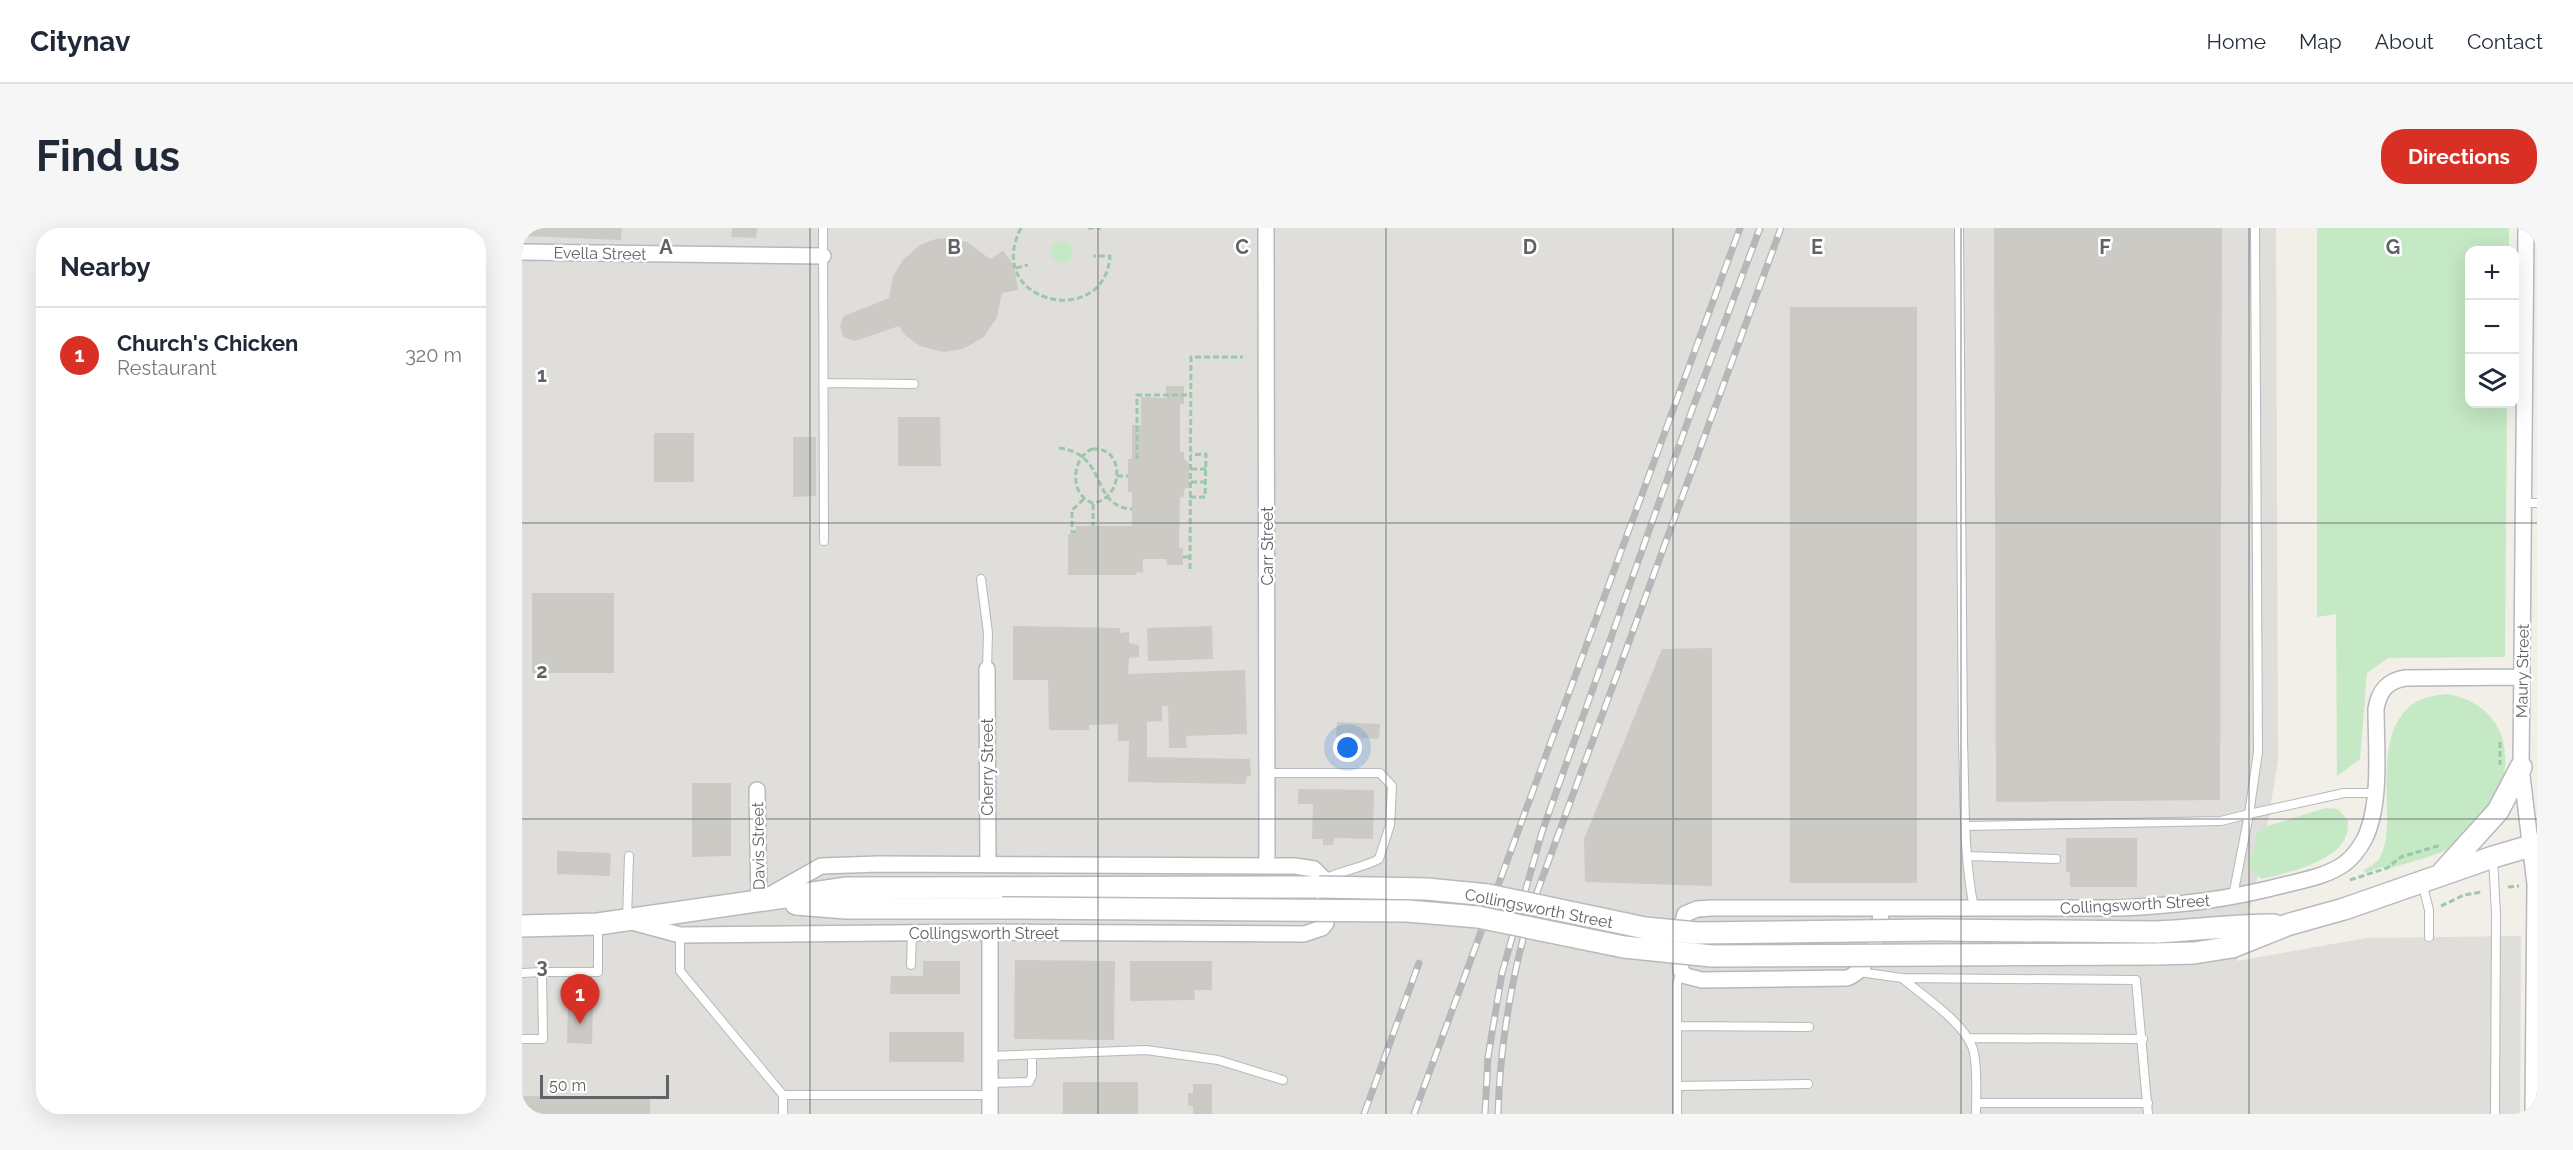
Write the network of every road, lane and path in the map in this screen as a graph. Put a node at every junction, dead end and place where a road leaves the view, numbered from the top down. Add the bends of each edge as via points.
1 (823, 228) edge
2 (1021, 228) edge
3 (1088, 228) edge
4 (1101, 228) edge
5 (1266, 228) edge
6 (1959, 228) edge
7 (2255, 228) edge
8 (2526, 228) edge
9 (522, 252) edge
10 (823, 256) junction
11 (1093, 256) dead end
12 (1028, 265) dead end
13 (1016, 268) junction
14 (2531, 326) edge
15 (1243, 357) dead end
16 (824, 383) junction
17 (914, 384) dead end
18 (1191, 394) junction
19 (1059, 448) dead end
20 (1191, 454) junction
21 (1082, 455) junction
22 (1137, 459) dead end
23 (1191, 469) junction
24 (1206, 469) junction
25 (1117, 476) junction
26 (1128, 476) dead end
27 (1191, 482) junction
28 (1206, 482) junction
29 (1190, 497) junction
30 (1108, 498) junction
31 (1084, 499) junction
32 (1093, 503) junction
33 (2530, 503) edge
34 (1132, 509) dead end
35 (1093, 526) dead end
36 (1076, 532) dead end
37 (824, 541) dead end
38 (1183, 557) dead end
39 (1190, 557) junction
40 (2530, 567) edge
41 (1190, 569) dead end
42 (981, 579) dead end
43 (987, 669) joint
44 (2522, 677) junction
45 (2521, 767) junction
46 (1267, 773) junction
47 (757, 790) dead end
48 (2374, 793) junction
49 (2249, 814) junction
50 (1966, 826) junction
51 (2534, 845) edge
52 (629, 856) dead end
53 (1968, 856) junction
54 (2493, 857) junction
55 (2056, 859) dead end
56 (988, 865) junction
57 (1267, 865) junction
58 (2431, 878) junction
59 (1324, 879) junction
60 (2519, 886) dead end
61 (2508, 887) dead end
62 (2481, 892) dead end
63 (1001, 898) junction
64 (2233, 898) junction
65 (759, 901) junction
66 (2440, 906) dead end
67 (1881, 908) junction
68 (1974, 908) junction
69 (627, 920) junction
70 (597, 924) junction
71 (2287, 925) junction
72 (522, 926) edge
73 (990, 932) junction
74 (912, 933) junction
75 (680, 935) junction
76 (2429, 937) dead end
77 (911, 965) dead end
78 (1681, 971) junction
79 (542, 972) junction
80 (1859, 972) junction
81 (522, 973) edge
82 (1902, 978) junction
83 (1677, 1026) junction
84 (1809, 1027) dead end
85 (1968, 1038) junction
86 (522, 1039) edge
87 (2143, 1039) junction
88 (1032, 1055) junction
89 (990, 1056) junction
90 (2535, 1065) edge
91 (1283, 1080) dead end
92 (1808, 1084) dead end
93 (1677, 1086) junction
94 (990, 1089) junction
95 (783, 1095) junction
96 (1976, 1103) junction
97 (2148, 1103) junction
98 (783, 1114) edge
99 (990, 1114) edge
100 (1677, 1114) edge
101 (1976, 1114) edge
102 (2148, 1114) edge
103 (2495, 1114) edge
104 (2533, 1114) edge

1 - 10 lane
2 - 13 path via 1013,249
3 - 4 path
5 - 46 street, Carr Street
6 - 50 lane
7 - 49 lane via 2258,752
8 - 14 street, Maury Street
9 - 10 street, Evella Street
10 - 16 lane
11 - 13 path via 1110,256 1104,277 1088,293 1067,301 1050,300 1034,292
12 - 13 path
14 - 33 street, Maury Street
15 - 18 path via 1191,357
16 - 17 lane
16 - 37 lane
18 - 20 path
18 - 22 path via 1137,395
19 - 21 path
20 - 23 path
20 - 24 path via 1206,454
21 - 25 path via 1092,449 1105,451 1114,462
21 - 30 path
21 - 31 path via 1076,476
23 - 24 path
23 - 27 path
24 - 28 path
25 - 26 path
25 - 30 path
27 - 28 path
27 - 29 path
28 - 29 path via 1205,497
29 - 39 path
30 - 32 path
30 - 34 path via 1120,507
31 - 32 path
31 - 36 path via 1072,510 1071,532
32 - 35 path
33 - 40 street, Maury Street
38 - 39 path
39 - 41 path
40 - 44 street, Maury Street
42 - 43 lane via 988,633
43 - 56 street, Cherry Street
44 - 45 street, Maury Street
44 - 48 street, Collingsworth Street via 2405,678 2390,683 2378,698 2376,709
45 - 51 street, Maury Street
45 - 58 main road via 2498,812
46 - 57 street, Carr Street
46 - 59 lane via 1380,773 1392,786 1390,825 1379,859
47 - 65 street, Davis Street
48 - 49 lane via 2344,793
48 - 64 street, Collingsworth Street via 2365,839 2344,864 2309,879
49 - 50 lane via 2221,821
49 - 64 lane
50 - 53 lane
51 - 54 main road, Collingsworth Street
51 - 90 street, Maury Street
52 - 69 lane
53 - 55 lane
53 - 68 lane
54 - 58 main road, Collingsworth Street
54 - 103 lane
56 - 57 street, Collingsworth Street
56 - 65 street, Collingsworth Street via 821,866
57 - 59 street, Collingsworth Street via 1314,868
58 - 71 main road, Collingsworth Street
58 - 76 lane
59 - 73 street, Collingsworth Street via 1326,923 1304,934
60 - 61 path
62 - 66 path
63 - 65 main road, Collingsworth Street via 846,908
63 - 71 main road, Collingsworth Street, bridge via 1319,887 1427,889 1488,895 1646,928 1697,933 2157,932 2230,925
63 - 71 main road, Collingsworth Street, bridge via 1407,911 1478,917 1624,947 1712,956 2194,953 2232,947
64 - 68 street, Collingsworth Street via 2121,908
65 - 69 main road, Collingsworth Street
67 - 68 street, Collingsworth Street
67 - 78 street, Collingsworth Street via 1697,909 1686,914 1680,926
67 - 80 street via 1881,925
69 - 70 main road, Collingsworth Street
69 - 75 street, Collingsworth Street
70 - 72 main road, Collingsworth Street
70 - 79 lane via 598,972
73 - 74 street, Collingsworth Street
73 - 89 street
74 - 75 street, Collingsworth Street
74 - 77 lane
75 - 95 lane via 680,970
78 - 80 street via 1702,980 1840,979
78 - 83 lane via 1677,984
79 - 81 lane
79 - 86 lane via 543,1039
80 - 82 lane
82 - 85 lane
82 - 87 lane via 2136,980
83 - 84 lane
83 - 93 lane
85 - 87 lane
85 - 96 lane via 1974,1052
87 - 97 lane
88 - 89 lane
88 - 91 lane via 1146,1050 1218,1060
88 - 94 lane via 1029,1082
89 - 94 street
90 - 104 street, Maury Street
92 - 93 lane
93 - 100 lane
94 - 95 lane
94 - 99 street
95 - 98 lane
96 - 97 lane
96 - 101 lane
97 - 102 lane

